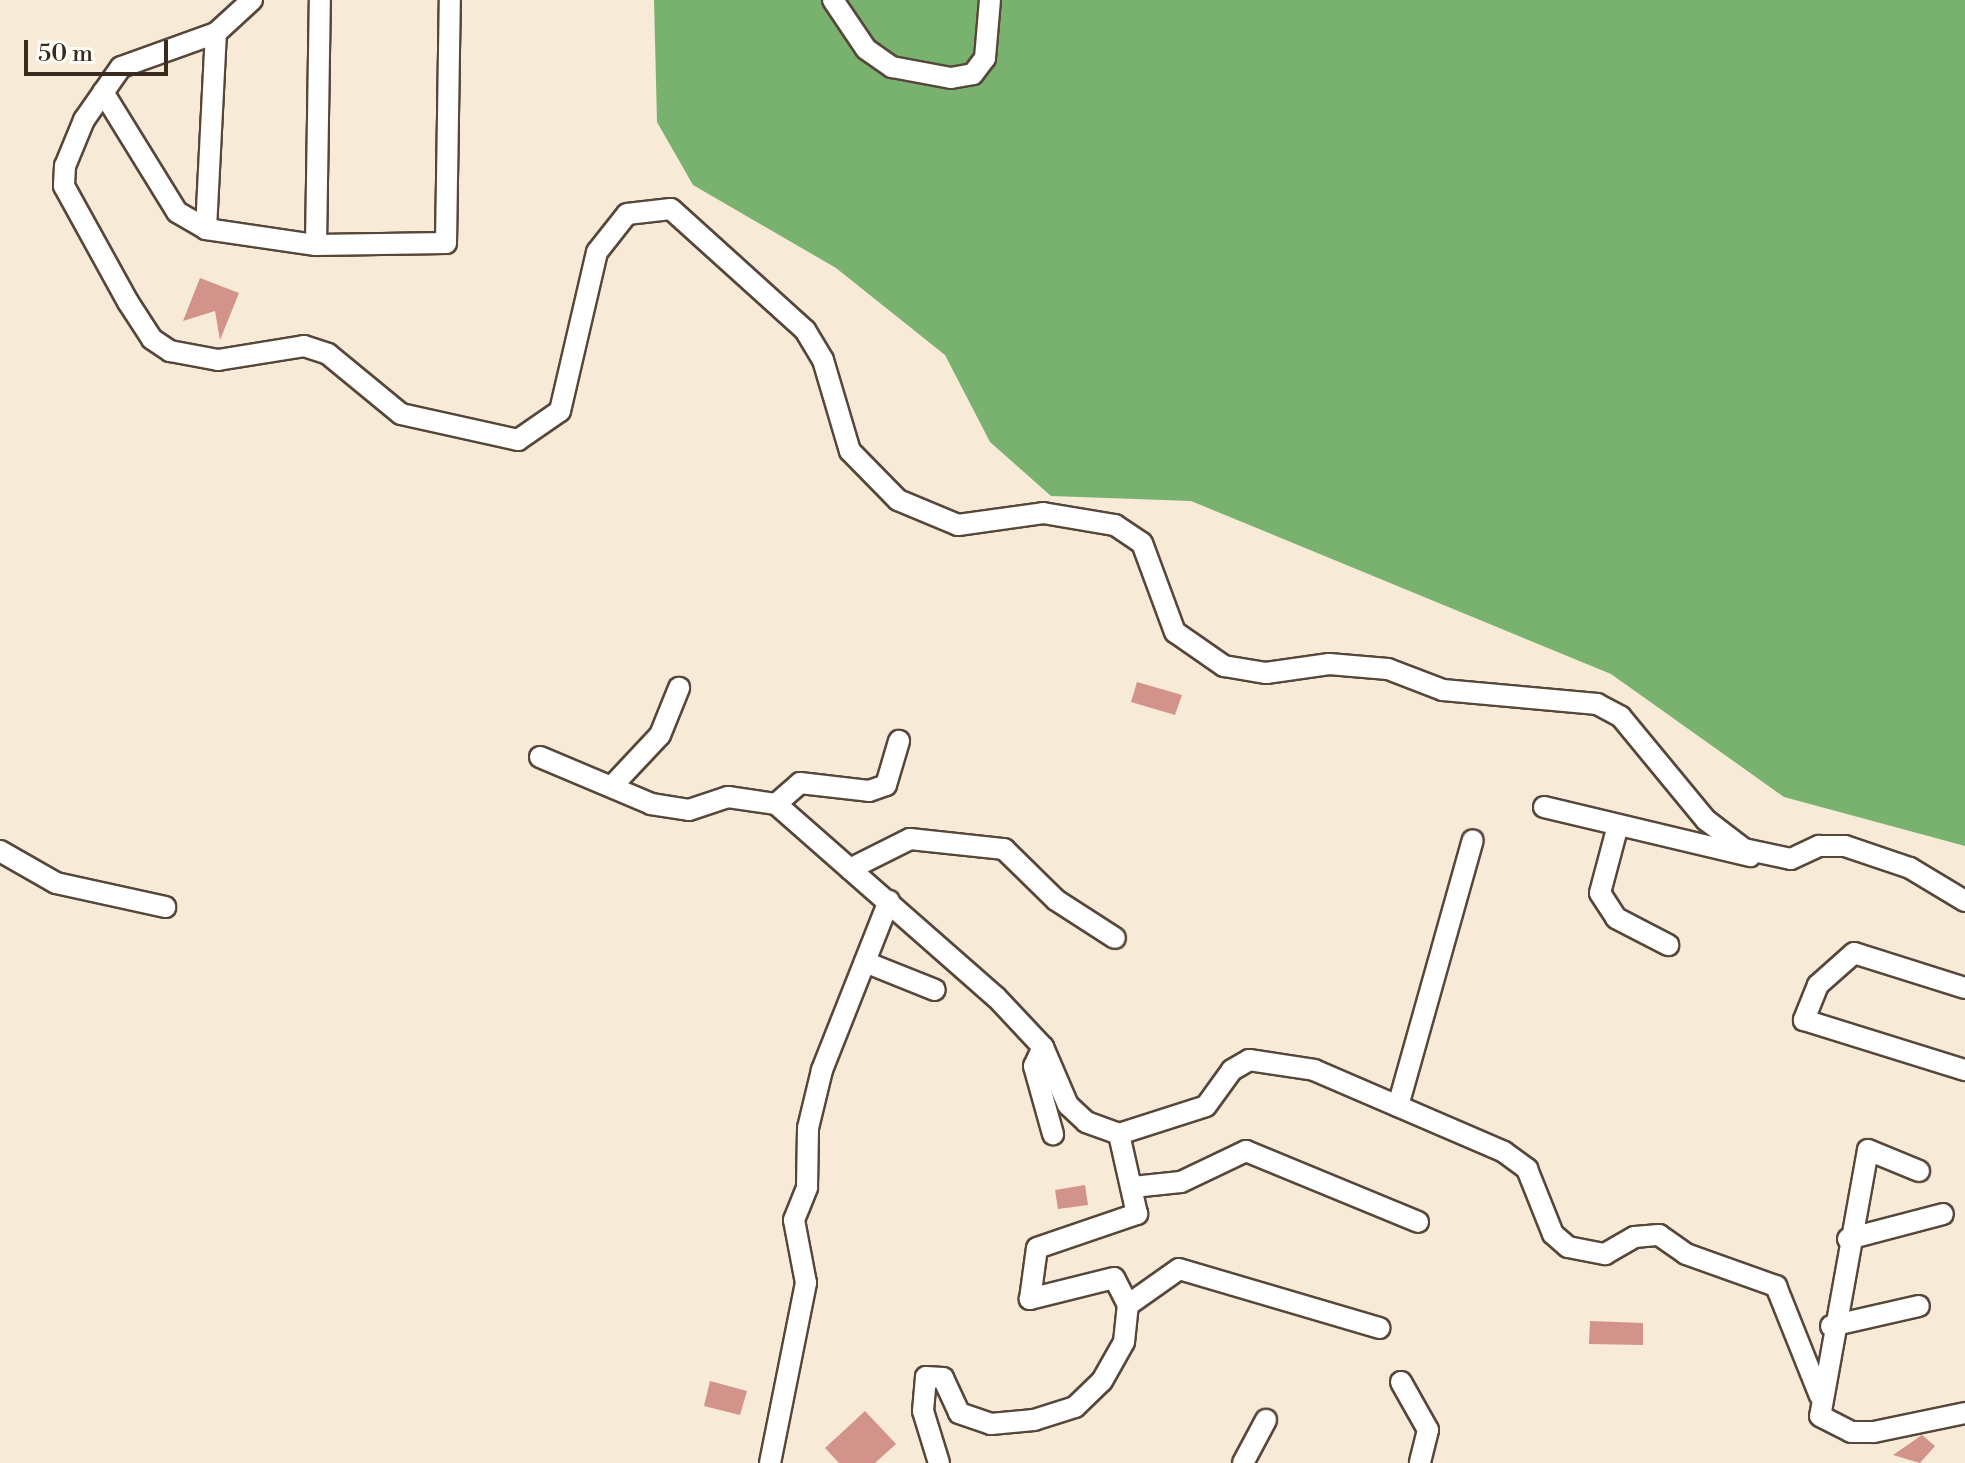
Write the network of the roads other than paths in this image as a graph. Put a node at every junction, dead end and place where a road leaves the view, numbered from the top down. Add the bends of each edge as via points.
1 (252, 0) edge
2 (320, 0) edge
3 (450, 0) edge
4 (833, 0) edge
5 (990, 0) edge
6 (216, 33) junction
7 (103, 92) junction
8 (206, 229) junction
9 (316, 245) junction
10 (679, 688) dead end
11 (899, 741) dead end
12 (540, 757) dead end
13 (614, 784) junction
14 (776, 804) junction
15 (1544, 807) dead end
16 (1617, 829) junction
17 (1473, 840) dead end
18 (0, 851) edge
19 (1769, 860) junction
20 (850, 869) junction
21 (889, 901) junction
22 (1965, 901) edge
23 (165, 907) dead end
24 (1115, 938) dead end
25 (1668, 945) dead end
26 (865, 962) junction
27 (1965, 988) edge
28 (935, 990) dead end
29 (1043, 1047) junction
30 (1965, 1070) edge
31 (1398, 1106) junction
32 (1053, 1134) dead end
33 (1119, 1134) junction
34 (1919, 1171) dead end
35 (1133, 1187) junction
36 (1943, 1214) dead end
37 (1418, 1222) dead end
38 (1848, 1239) junction
39 (1128, 1305) junction
40 (1919, 1306) dead end
41 (1831, 1326) junction
42 (1379, 1328) dead end
43 (1401, 1382) dead end
44 (1820, 1396) junction
45 (1965, 1413) edge
46 (1266, 1420) dead end
47 (770, 1463) edge
48 (939, 1463) edge
49 (1243, 1463) edge
50 (1420, 1463) edge

1 - 6 street
2 - 9 street
3 - 9 street via 446,243
4 - 5 street via 866,49 892,67 951,78 973,74 985,58
6 - 7 street via 121,67
6 - 8 street
7 - 8 street via 177,212
7 - 19 street via 74,139 64,186 152,339 170,351 218,360 304,346 328,354 401,414 518,440 560,411 597,252 627,214 671,209 805,330 828,372 850,451 898,500 958,525 1043,513 1115,525 1142,543 1175,632 1224,666 1266,673 1329,664 1388,669 1443,690 1597,704 1621,717 1706,820
8 - 9 street
10 - 13 street via 660,735
11 - 14 street via 886,785 869,791 800,783
12 - 13 street
13 - 14 street via 651,804 689,810 728,797
14 - 20 street
15 - 16 street
16 - 19 street
16 - 25 street via 1600,893 1616,918
17 - 31 street
18 - 23 street via 56,883
19 - 22 street via 1845,846 1910,868
20 - 21 street
20 - 24 street via 910,839 1004,849 1056,900
21 - 26 street
21 - 29 street via 946,947
26 - 28 street
26 - 47 street via 808,1128 807,1187 794,1220 806,1283
27 - 30 street via 1854,953 1818,985 1804,1020
29 - 32 street via 1034,1066
29 - 33 street via 1068,1105 1086,1122
31 - 33 street via 1314,1070 1249,1060 1232,1070 1206,1106
31 - 44 street via 1527,1169 1553,1234 1568,1247 1605,1254 1635,1237 1659,1235 1686,1254 1776,1286
33 - 35 street
34 - 38 street via 1868,1150
35 - 37 street via 1181,1182 1246,1151
35 - 39 street via 1137,1214 1037,1248 1030,1299 1114,1278
36 - 38 street
38 - 41 street
39 - 42 street via 1179,1269
39 - 48 street via 1124,1342 1102,1381 1075,1407 991,1424 959,1413 943,1378 926,1377 923,1411
40 - 41 street
41 - 44 street
43 - 50 street via 1428,1430
44 - 45 street via 1820,1416 1851,1432
46 - 49 street

